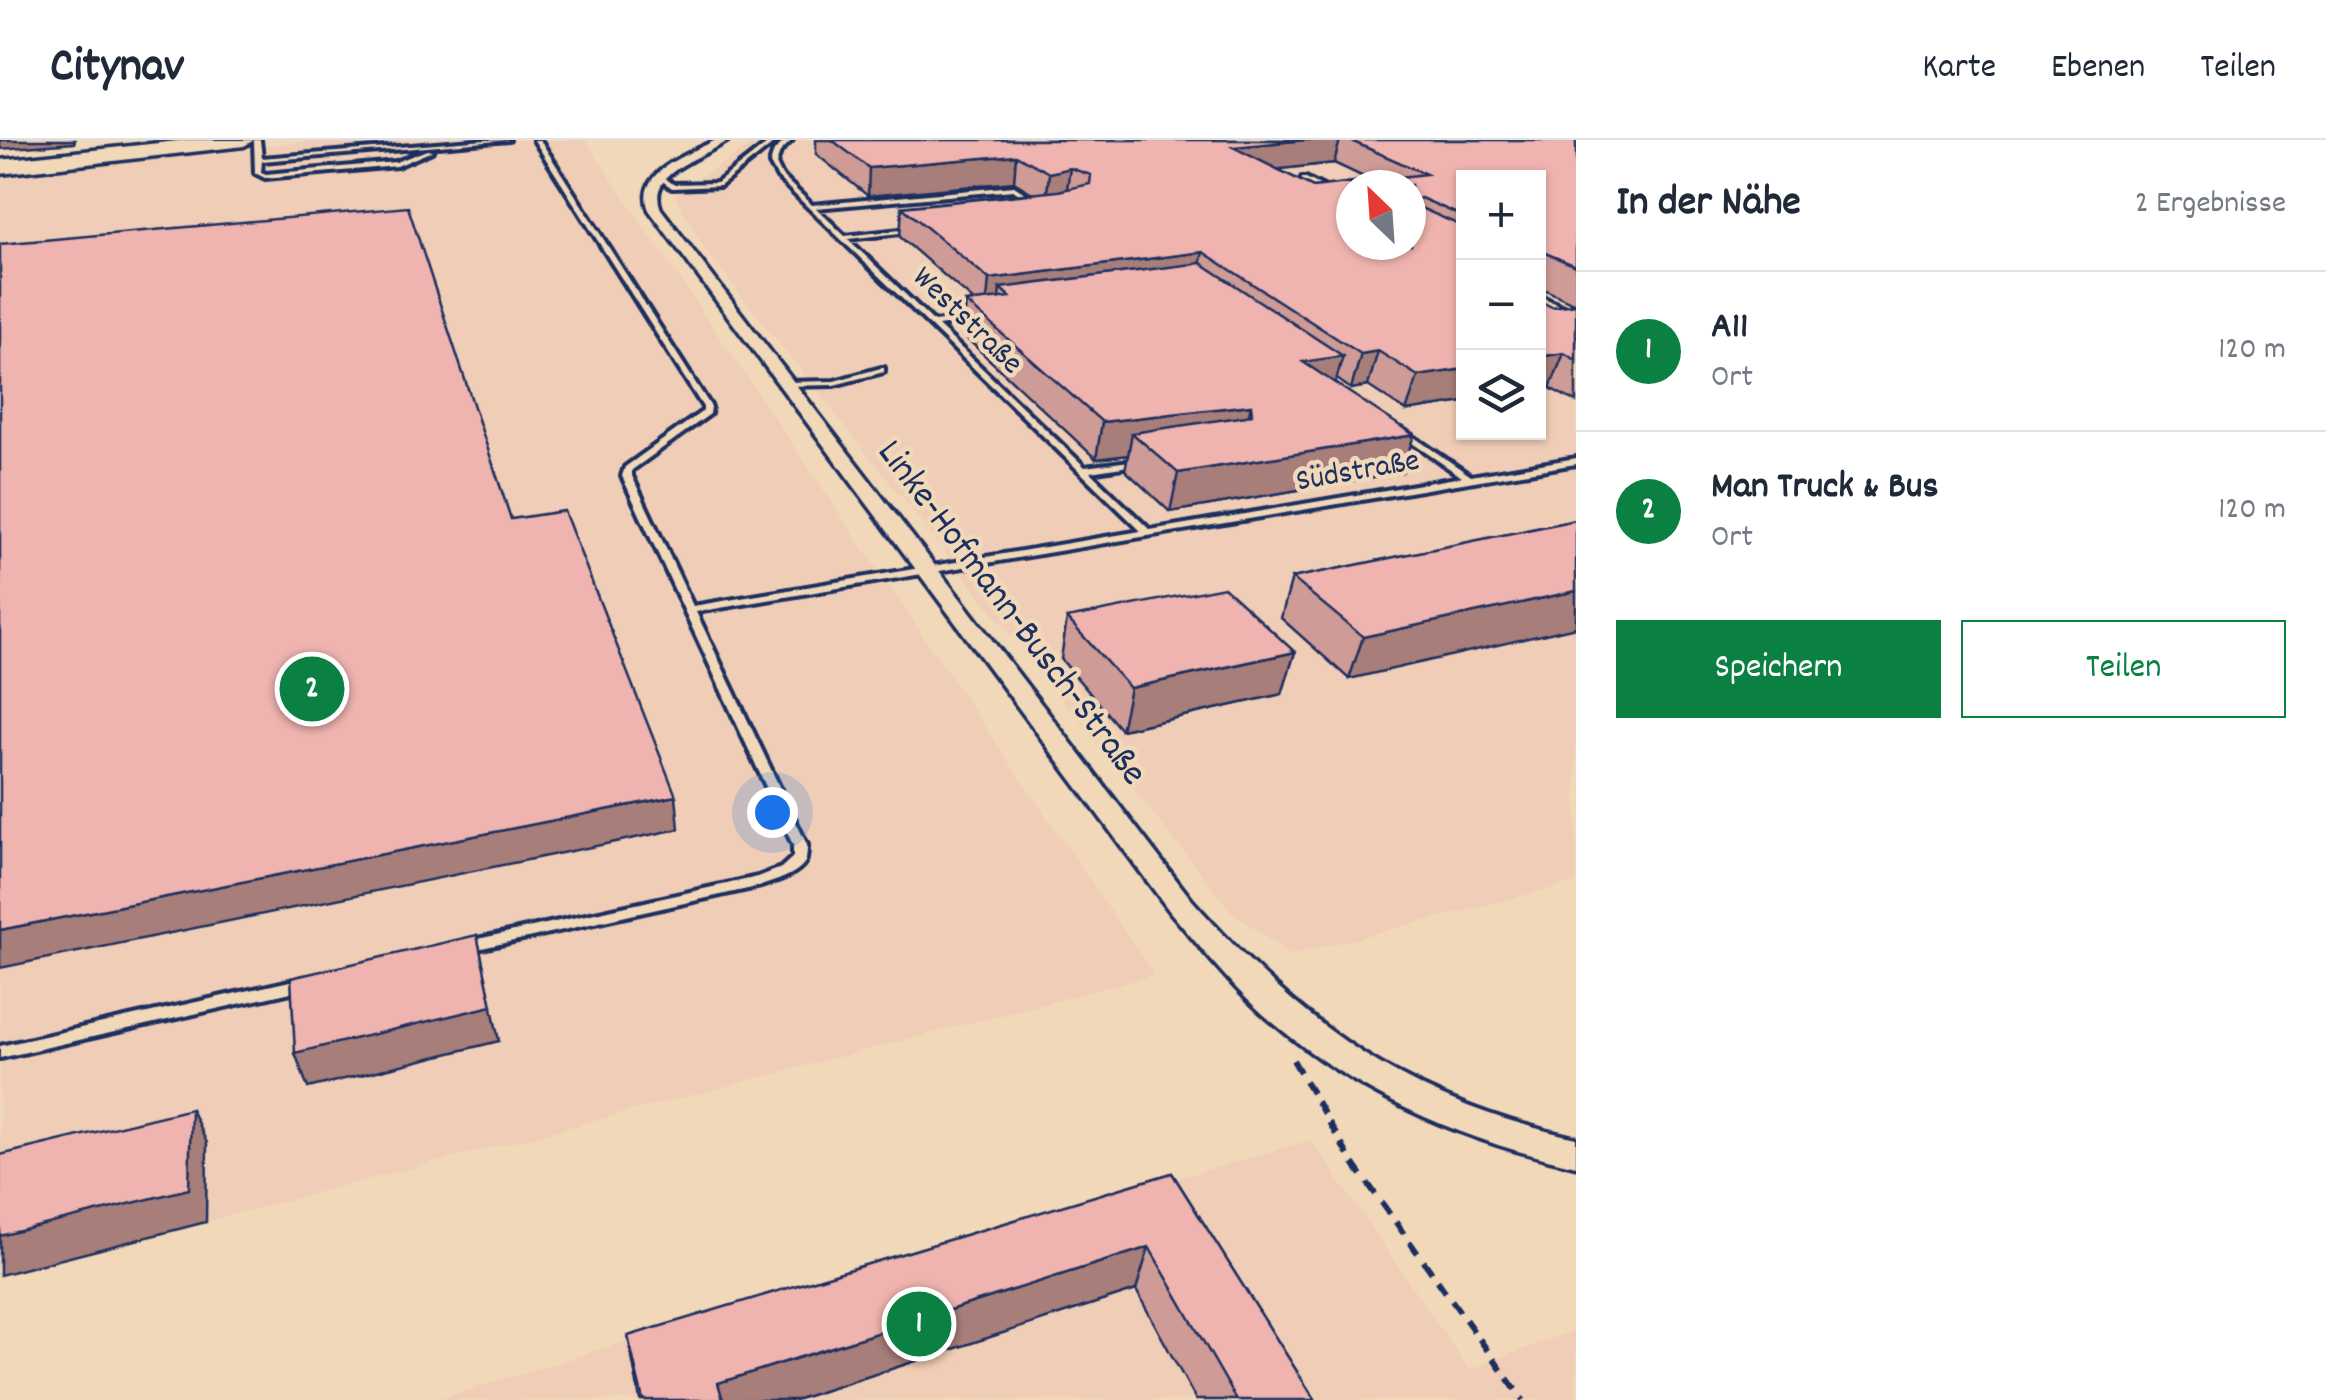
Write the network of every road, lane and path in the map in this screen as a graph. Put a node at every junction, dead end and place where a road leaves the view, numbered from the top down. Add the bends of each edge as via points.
1 (178, 140) edge
2 (244, 140) edge
3 (257, 140) edge
4 (506, 140) edge
5 (537, 140) edge
6 (722, 140) edge
7 (775, 140) edge
8 (789, 140) edge
9 (441, 146) junction
10 (260, 160) junction
11 (0, 164) edge
12 (660, 176) junction
13 (1304, 179) edge
14 (1336, 195) edge
15 (1040, 205) edge
16 (812, 207) junction
17 (922, 229) edge
18 (843, 238) junction
19 (1546, 301) edge
20 (989, 316) edge
21 (1576, 316) edge
22 (932, 324) junction
23 (881, 370) dead end
24 (785, 384) junction
25 (1390, 423) edge
26 (1161, 458) edge
27 (1576, 461) edge
28 (1085, 470) junction
29 (1470, 479) junction
30 (1149, 534) junction
31 (926, 569) junction
32 (690, 610) junction
33 (457, 949) edge
34 (324, 979) edge
35 (0, 1052) edge
36 (1301, 1069) dead end
37 (1576, 1152) edge
38 (1524, 1400) edge

1 - 11 highway
2 - 11 highway
3 - 10 lane
4 - 9 lane
5 - 32 lane via 707,407 628,468 627,476
6 - 12 street
7 - 12 lane via 718,185 672,186
8 - 16 lane, Weststraße via 773,164
9 - 10 lane
9 - 10 lane via 397,164 265,176 258,173
12 - 24 street, Linke-Hofmann-Busch-Straße via 650,198 655,210
13 - 14 lane
15 - 16 lane via 1014,188
16 - 18 lane, Weststraße
17 - 18 lane
18 - 22 lane, Weststraße
19 - 21 lane
20 - 22 lane
22 - 28 lane, Weststraße
23 - 24 lane via 834,383
24 - 31 street, Linke-Hofmann-Busch-Straße
25 - 29 lane
26 - 28 lane
27 - 29 lane, Südstraße
28 - 30 lane, Weststraße
29 - 30 lane, Südstraße
30 - 31 lane, Südstraße
31 - 32 lane, Südstraße
31 - 37 street, Linke-Hofmann-Busch-Straße via 1181,906 1241,975 1339,1054 1418,1100
32 - 33 lane via 800,844 800,859 762,881
34 - 35 lane
36 - 38 path via 1349,1157

